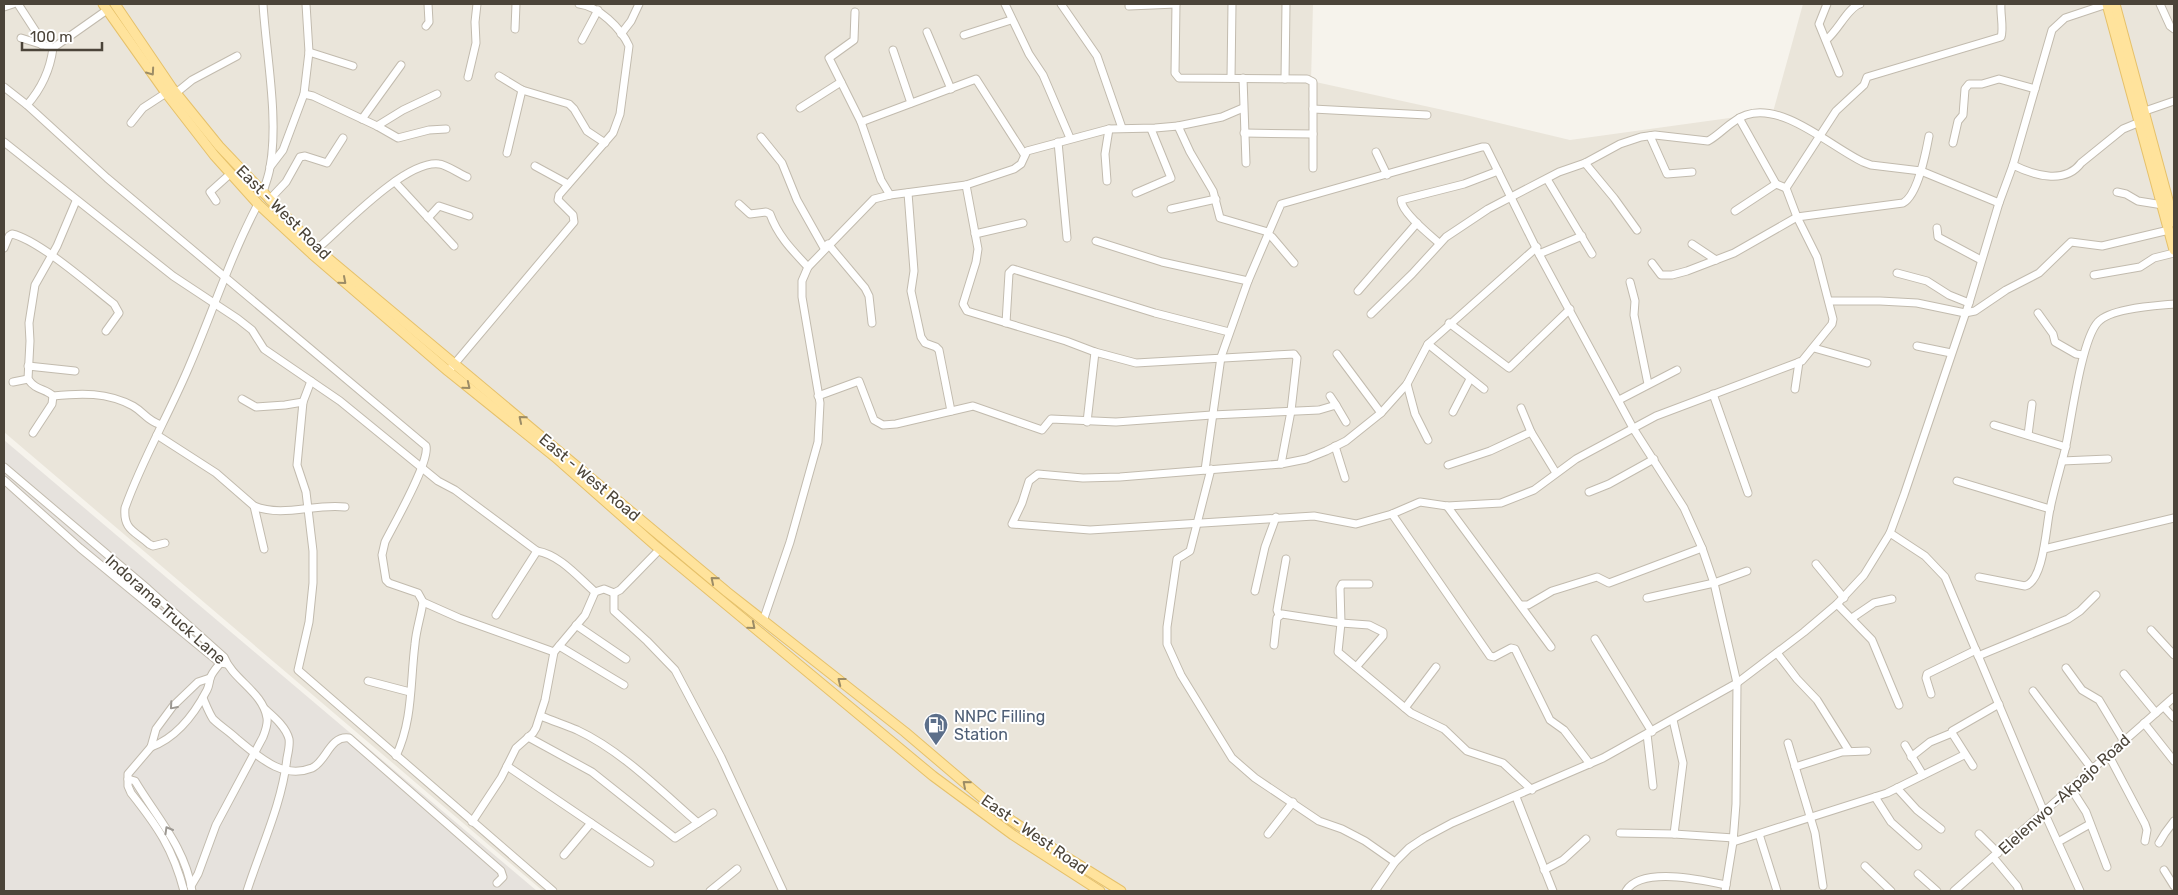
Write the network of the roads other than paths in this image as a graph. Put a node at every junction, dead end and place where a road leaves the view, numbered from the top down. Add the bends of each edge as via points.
1 (13, 4) edge
2 (18, 4) edge
3 (116, 4) edge
4 (262, 4) edge
5 (306, 4) edge
6 (428, 4) edge
7 (477, 4) edge
8 (516, 4) edge
9 (579, 4) edge
10 (639, 4) edge
11 (1005, 4) edge
12 (1061, 4) edge
13 (1176, 4) edge
14 (1232, 4) edge
15 (1286, 4) edge
16 (1827, 4) edge
17 (1860, 4) edge
18 (2001, 4) edge
19 (2112, 4) edge
20 (2160, 4) edge
21 (1129, 6) dead end
22 (4, 7) edge
23 (105, 7) edge
24 (598, 10) junction
25 (855, 12) dead end
26 (1011, 20) junction
27 (426, 26) dead end
28 (515, 29) dead end
29 (2174, 29) edge
30 (927, 32) dead end
31 (621, 34) junction
32 (964, 35) dead end
33 (21, 38) dead end
34 (582, 40) dead end
35 (1826, 40) junction
36 (42, 45) junction
37 (53, 48) junction
38 (894, 50) dead end
39 (309, 52) junction
40 (237, 56) dead end
41 (401, 65) dead end
42 (353, 66) dead end
43 (1840, 73) dead end
44 (498, 76) dead end
45 (468, 77) dead end
46 (1231, 78) junction
47 (1243, 78) junction
48 (1285, 79) junction
49 (841, 82) junction
50 (4, 87) edge
51 (951, 89) junction
52 (2035, 89) junction
53 (522, 90) junction
54 (166, 93) junction
55 (176, 93) junction
56 (304, 94) junction
57 (436, 94) dead end
58 (2174, 101) edge
59 (911, 103) junction
60 (27, 105) junction
61 (800, 108) dead end
62 (1243, 108) junction
63 (1313, 108) junction
64 (2145, 111) junction
65 (1427, 115) dead end
66 (1739, 118) junction
67 (362, 119) junction
68 (861, 122) junction
69 (2140, 122) junction
70 (131, 123) dead end
71 (377, 126) junction
72 (1178, 126) junction
73 (1122, 128) junction
74 (446, 129) dead end
75 (1108, 129) junction
76 (1151, 129) junction
77 (1244, 133) junction
78 (1313, 134) junction
79 (1820, 135) junction
80 (1650, 136) junction
81 (1929, 136) dead end
82 (343, 138) dead end
83 (761, 138) dead end
84 (1070, 138) junction
85 (4, 142) edge
86 (1058, 142) junction
87 (605, 143) junction
88 (1954, 144) dead end
89 (1376, 152) dead end
90 (507, 153) dead end
91 (1024, 154) junction
92 (1246, 163) dead end
93 (1585, 163) junction
94 (2014, 165) junction
95 (270, 166) junction
96 (535, 166) dead end
97 (1313, 168) dead end
98 (1498, 171) junction
99 (1921, 171) junction
100 (1692, 172) dead end
101 (230, 174) junction
102 (1387, 175) junction
103 (467, 177) dead end
104 (1547, 179) junction
105 (1107, 181) dead end
106 (395, 182) junction
107 (568, 184) junction
108 (1776, 184) junction
109 (966, 185) junction
110 (1786, 188) junction
111 (2117, 192) dead end
112 (908, 193) junction
113 (1136, 194) dead end
114 (890, 195) junction
115 (266, 196) junction
116 (1512, 196) junction
117 (1216, 198) junction
118 (76, 200) junction
119 (216, 201) dead end
120 (258, 204) junction
121 (739, 204) dead end
122 (1999, 204) junction
123 (2169, 205) edge
124 (1171, 209) dead end
125 (1735, 211) dead end
126 (468, 216) dead end
127 (1797, 217) junction
128 (428, 218) junction
129 (1023, 223) dead end
130 (1417, 223) junction
131 (2172, 226) edge
132 (1937, 228) dead end
133 (1637, 230) dead end
134 (1268, 233) junction
135 (975, 234) junction
136 (1582, 236) junction
137 (1067, 238) dead end
138 (1096, 241) dead end
139 (1439, 243) junction
140 (1692, 244) dead end
141 (454, 246) dead end
142 (826, 246) junction
143 (4, 248) edge
144 (317, 248) junction
145 (1538, 250) junction
146 (2174, 251) edge
147 (1592, 254) dead end
148 (51, 257) junction
149 (1716, 260) junction
150 (1981, 260) junction
151 (1652, 263) dead end
152 (1294, 264) dead end
153 (808, 267) junction
154 (1897, 273) dead end
155 (2094, 275) dead end
156 (224, 277) junction
157 (1248, 281) junction
158 (1630, 282) dead end
159 (1358, 291) dead end
160 (1829, 301) junction
161 (1968, 302) junction
162 (216, 303) junction
163 (2174, 304) edge
164 (1570, 309) junction
165 (1965, 313) junction
166 (2038, 313) dead end
167 (1371, 314) dead end
168 (872, 323) dead end
169 (1006, 323) junction
170 (1449, 323) junction
171 (106, 332) dead end
172 (1229, 332) junction
173 (1428, 344) junction
174 (1917, 346) dead end
175 (1814, 348) junction
176 (1095, 352) junction
177 (1951, 353) junction
178 (1337, 354) dead end
179 (2083, 355) junction
180 (1221, 357) junction
181 (455, 362) junction
182 (1799, 362) junction
183 (1868, 363) dead end
184 (28, 366) junction
185 (1677, 370) dead end
186 (75, 371) dead end
187 (448, 371) junction
188 (1470, 379) junction
189 (28, 380) junction
190 (311, 381) junction
191 (12, 382) dead end
192 (1408, 384) junction
193 (1648, 384) junction
194 (1484, 389) dead end
195 (1794, 389) dead end
196 (1713, 394) junction
197 (53, 396) junction
198 (818, 396) junction
199 (1330, 396) dead end
200 (242, 399) dead end
201 (1619, 400) junction
202 (303, 402) junction
203 (2032, 404) dead end
204 (1336, 405) junction
205 (1521, 408) dead end
206 (952, 411) junction
207 (1291, 411) junction
208 (1454, 412) dead end
209 (1381, 413) junction
210 (1212, 415) junction
211 (1087, 422) junction
212 (1346, 422) dead end
213 (161, 425) junction
214 (1994, 425) dead end
215 (1634, 428) junction
216 (1531, 432) junction
217 (33, 433) dead end
218 (157, 435) junction
219 (2028, 435) junction
220 (1428, 440) dead end
221 (1335, 446) junction
222 (2066, 447) junction
223 (1654, 459) junction
224 (2108, 459) dead end
225 (2062, 461) junction
226 (1281, 464) junction
227 (1448, 465) dead end
228 (4, 467) edge
229 (422, 467) junction
230 (1208, 469) junction
231 (1556, 473) junction
232 (1346, 478) dead end
233 (4, 480) edge
234 (1956, 481) dead end
235 (1589, 492) dead end
236 (1748, 493) dead end
237 (254, 506) junction
238 (1447, 506) junction
239 (345, 507) dead end
240 (307, 509) junction
241 (2050, 509) junction
242 (1392, 514) junction
243 (1276, 517) junction
244 (2174, 518) edge
245 (1198, 523) junction
246 (1890, 533) junction
247 (165, 543) dead end
248 (1702, 548) junction
249 (264, 549) dead end
250 (660, 549) junction
251 (2044, 549) junction
252 (537, 551) junction
253 (1286, 558) dead end
254 (1816, 564) dead end
255 (1748, 571) dead end
256 (1980, 577) dead end
257 (1714, 583) junction
258 (1369, 584) dead end
259 (1255, 591) dead end
260 (595, 592) junction
261 (614, 593) junction
262 (2096, 595) dead end
263 (1647, 598) dead end
264 (1844, 598) junction
265 (1892, 599) dead end
266 (424, 602) junction
267 (1837, 604) junction
268 (1521, 605) junction
269 (496, 615) dead end
270 (1279, 615) junction
271 (1852, 618) junction
272 (763, 621) junction
273 (1341, 623) junction
274 (576, 625) junction
275 (2151, 630) dead end
276 (1594, 639) dead end
277 (1274, 645) dead end
278 (1551, 648) dead end
279 (557, 649) junction
280 (1777, 653) junction
281 (1977, 653) junction
282 (2174, 655) edge
283 (626, 659) dead end
284 (224, 661) junction
285 (1357, 666) junction
286 (1436, 667) dead end
287 (2066, 668) dead end
288 (2124, 674) dead end
289 (210, 678) junction
290 (368, 681) dead end
291 (1737, 682) junction
292 (624, 685) dead end
293 (2033, 691) dead end
294 (410, 692) junction
295 (1931, 694) dead end
296 (203, 698) junction
297 (2174, 698) edge
298 (1999, 704) junction
299 (1899, 705) dead end
300 (2164, 707) junction
301 (263, 708) junction
302 (1405, 708) junction
303 (2156, 713) junction
304 (541, 716) junction
305 (2174, 718) edge
306 (1673, 720) junction
307 (2144, 723) junction
308 (1650, 733) junction
309 (1952, 733) junction
310 (528, 737) junction
311 (2123, 740) junction
312 (1788, 743) dead end
313 (1904, 745) dead end
314 (151, 747) junction
315 (1849, 751) junction
316 (1867, 751) dead end
317 (255, 754) junction
318 (2108, 754) junction
319 (1964, 755) junction
320 (396, 756) junction
321 (1911, 757) junction
322 (2174, 762) edge
323 (1590, 764) junction
324 (507, 766) junction
325 (1973, 766) dead end
326 (1795, 767) junction
327 (2092, 769) junction
328 (286, 770) junction
329 (1923, 775) junction
330 (128, 779) junction
331 (1653, 786) dead end
332 (2070, 787) junction
333 (1897, 788) junction
334 (1532, 790) junction
335 (1516, 797) junction
336 (1875, 797) junction
337 (1293, 802) junction
338 (2044, 812) junction
339 (713, 813) dead end
340 (1810, 818) junction
341 (2174, 821) edge
342 (472, 822) junction
343 (591, 823) junction
344 (698, 823) junction
345 (2090, 824) junction
346 (1941, 829) dead end
347 (1620, 833) dead end
348 (1268, 834) dead end
349 (1674, 834) junction
350 (1759, 834) junction
351 (1979, 834) dead end
352 (1586, 839) dead end
353 (1734, 840) junction
354 (2145, 841) dead end
355 (2058, 842) junction
356 (2159, 843) dead end
357 (1918, 846) dead end
358 (564, 855) dead end
359 (1996, 855) junction
360 (1395, 862) junction
361 (650, 863) dead end
362 (1865, 866) dead end
363 (2107, 867) dead end
364 (737, 869) dead end
365 (1544, 870) junction
366 (2164, 870) dead end
367 (1918, 874) dead end
368 (497, 884) dead end
369 (1823, 886) dead end
370 (2174, 886) edge
371 (1725, 888) edge
372 (192, 889) edge
373 (184, 891) edge
374 (247, 891) edge
375 (553, 891) edge
376 (710, 891) edge
377 (783, 891) edge
378 (1100, 891) edge
379 (1122, 891) edge
380 (1375, 891) edge
381 (1554, 891) edge
382 (1626, 891) edge
383 (1777, 891) edge
384 (1891, 891) edge
385 (1937, 891) edge
386 (1954, 891) edge
387 (2019, 891) edge
388 (2080, 891) edge

1 - 22 street
2 - 36 street
3 - 55 main road, East - West Road
4 - 95 street via 271,93
5 - 39 street
6 - 27 street via 429,22
7 - 45 street via 476,43
8 - 28 street
9 - 24 street
10 - 31 street
11 - 26 street
12 - 73 street via 1097,56
13 - 21 street
13 - 46 street via 1177,77
14 - 46 street
15 - 48 street
16 - 35 street via 1820,22
17 - 35 street
18 - 79 street via 2001,37 1867,77 1864,85 1842,105
19 - 52 street via 2065,18 2054,26
19 - 64 main road
19 - 69 main road
20 - 29 street
23 - 37 street
23 -> 54 main road, East - West Road
24 - 31 street
24 - 34 street
25 - 49 street via 854,40 829,58
26 - 32 street
26 - 84 street via 1043,75
30 - 51 street
31 - 87 street via 629,48 623,95 615,128
33 - 36 street
35 - 43 street
36 - 37 street
37 - 60 street via 45,80
38 - 59 street
39 - 42 street
39 - 56 street
40 - 55 street via 192,80
41 - 67 street
44 - 53 street
46 - 47 street
47 - 48 street
47 - 62 street
48 - 63 street via 1312,82
49 - 61 street
49 - 68 street
50 - 60 street
51 - 59 street
51 - 91 street via 972,79 977,80
52 - 88 street via 1999,79 1966,86 1963,115 1958,121
52 - 94 street
53 - 87 street via 569,104 587,131
53 - 90 street
54 - 70 street via 143,108
54 - 101 main road, East - West Road
55 - 115 main road, East - West Road
56 - 67 street
56 - 95 street via 283,150
57 - 71 street
58 - 64 street
59 - 68 street
60 - 156 street
62 - 72 street via 1222,117
62 - 77 street
63 - 65 street
63 - 78 street
64 - 123 main road
66 - 79 street via 1748,114 1767,114 1795,122
66 - 80 street via 1708,141
66 - 108 street
67 - 71 street
68 - 114 street via 881,180
69 - 94 street via 2123,129 2068,174 2044,175
69 - 123 main road
71 - 74 street via 400,138
72 - 76 street
72 - 117 street
73 - 75 street
73 - 76 street
75 - 84 street
75 - 105 street via 1105,154
76 - 113 street via 1171,178
77 - 78 street
77 - 92 street
78 - 97 street
79 - 99 street via 1851,156 1871,164
79 - 110 street
80 - 93 street via 1620,144
80 - 100 street via 1667,174
81 - 99 street
82 - 115 street via 327,164 300,157 286,182
83 - 142 street via 782,163 796,200
84 - 86 street
85 - 118 street
86 - 91 street
86 - 137 street
87 - 107 street
89 - 102 street
91 - 109 street via 1021,164 1014,170
93 - 104 street
93 - 133 street
94 - 122 street
95 - 115 street
96 - 107 street
98 - 102 street via 1486,147 1482,146
98 - 116 street
98 - 130 street via 1464,184 1401,200
99 - 122 street
99 - 127 street via 1908,200 1903,203
101 - 119 street via 210,192
101 - 120 main road, East - West Road
102 - 134 street via 1284,203 1279,207
103 - 106 street via 444,165 430,164
104 - 116 street
104 - 136 street
106 - 128 street
106 - 144 street
107 - 181 street via 558,200 573,215 574,222
108 - 110 street
108 - 125 street
109 - 112 street
109 - 135 street
110 - 127 street
111 - 123 street via 2138,201
112 - 114 street
112 - 206 street via 914,271 911,292 921,337 939,350
114 - 142 street via 874,199
115 - 144 main road, East - West Road
116 - 139 street
116 - 145 street
117 - 124 street
117 - 134 street via 1220,218
118 - 148 street
118 - 162 street via 173,276
120 - 156 street
120 -> 187 main road, East - West Road
121 - 153 street via 750,214 769,213 787,246
122 - 150 street
123 - 131 main road
126 - 128 street via 439,206
127 - 149 street via 1746,247
127 - 160 street via 1817,257
128 - 141 street
129 - 135 street
130 - 139 street
130 - 159 street
131 - 146 main road
131 - 165 street via 2102,246 2071,242 2039,273 1981,308
132 - 150 street via 1938,237
134 - 152 street
134 - 157 street
135 - 169 street via 978,255 964,308
136 - 145 street
136 - 147 street
138 - 157 street via 1162,262
139 - 167 street
140 - 149 street
142 - 153 street
142 - 168 street via 865,288
143 - 148 street via 12,234
144 - 181 main road, East - West Road
145 - 164 street
145 - 170 street
146 - 155 street via 2140,267
148 - 171 street via 118,308 119,313
148 - 184 street via 32,300 28,323
149 - 151 street via 1672,275 1661,275
150 - 161 street
153 - 198 street via 802,281 802,297
154 - 161 street via 1927,281
156 - 162 street
156 - 229 street via 426,446
157 - 172 street
158 - 193 street
160 - 165 street via 1917,303
160 - 175 street via 1832,324
161 - 165 street
162 - 190 street via 252,330 264,349
162 - 213 street
163 - 179 street via 2128,310 2103,318 2096,325
164 - 170 street via 1509,368
164 - 201 street
165 - 177 street
166 - 179 street via 2055,342
169 - 172 street via 1010,273 1013,270
169 - 176 street
170 - 173 street
172 - 180 street
173 - 188 street
173 - 192 street
174 - 177 street
175 - 182 street
175 - 183 street
176 - 180 street via 1142,364
176 - 211 street
177 - 246 street
178 - 209 street
179 - 222 street
180 - 207 street via 1296,355
180 - 210 street
181 - 187 street
272 -> 181 main road, East - West Road
182 - 195 street
182 - 196 street
184 - 186 street
184 - 189 street
185 - 193 street
187 -> 250 main road, East - West Road via 555,457
188 - 194 street
188 - 208 street
189 - 191 street
189 - 197 street via 35,388
190 - 202 street
190 - 229 street
192 - 209 street
192 - 220 street via 1415,414
193 - 201 street
196 - 215 street via 1662,413
196 - 236 street
197 - 213 street via 100,394 131,405 148,420
197 - 217 street via 52,404
198 - 206 street via 859,381 874,420 883,425
198 - 272 street via 820,420 814,458 780,576
199 - 204 street
200 - 202 street via 256,407
201 - 215 street
202 - 240 street via 297,464 305,486
203 - 219 street
204 - 207 street via 1319,410
204 - 212 street
205 - 216 street
206 - 211 street via 976,406 1042,430 1051,419
207 - 210 street
207 - 226 street
209 - 221 street
210 - 211 street
210 - 230 street
213 - 218 street
214 - 219 street
215 - 223 street
215 - 231 street
216 - 227 street via 1490,451
216 - 231 street
218 - 237 street via 216,474
218 - 247 street via 128,498 124,517 128,527 149,544
219 - 222 street
221 - 226 street via 1318,455
221 - 232 street
222 - 225 street
223 - 235 street
223 - 248 street via 1687,512
224 - 225 street
225 - 241 street
226 - 230 street
228 - 284 street, Indorama Truck Lane via 148,589
229 - 252 street
229 - 266 street via 385,542 382,555 386,580 394,586 418,593
230 - 245 street
230 - 245 street via 1083,478 1038,474 1029,481 1012,524 1090,530
231 - 238 street via 1534,490 1501,503
233 - 284 street via 80,548
234 - 241 street
237 - 240 street via 276,510
237 - 249 street
238 - 242 street via 1420,502
238 - 268 street
239 - 240 street
240 - 320 street via 313,551 313,583 309,622 298,670
241 - 251 street
242 - 243 street via 1356,524 1314,516
242 - 323 street via 1490,656 1516,649 1550,720 1566,731
243 - 245 street
243 - 259 street
244 - 251 street
245 - 337 street via 1190,551 1177,559 1167,644 1193,697 1232,758
246 - 264 street
246 - 281 street via 1925,556 1945,577
248 - 257 street
248 - 268 street via 1608,584 1597,577 1552,591 1528,606
250 - 261 street
250 -> 378 main road, East - West Road via 940,781 1013,835
251 - 256 street via 2034,580 2028,585
252 - 260 street via 547,553
252 - 269 street
253 - 270 street via 1277,610
254 - 264 street
255 - 257 street
257 - 263 street
257 - 291 street
258 - 273 street via 1342,584
260 - 261 street via 604,589
260 - 274 street
261 - 377 street via 614,611 675,670 694,703
262 - 281 street via 2068,619
264 - 267 street
265 - 271 street via 1874,603
266 - 279 street via 459,618
266 - 294 street via 415,642
267 - 271 street
267 - 280 street
268 - 278 street
270 - 273 street via 1291,614
270 - 277 street
271 - 299 street via 1872,640
379 -> 272 main road, East - West Road via 999,812 889,719
273 - 285 street via 1338,652
273 - 285 street via 1369,625 1383,632
274 - 279 street
274 - 283 street
275 - 282 street
276 - 308 street
279 - 292 street
279 - 304 street
280 - 291 street
280 - 315 street via 1817,700
281 - 295 street via 1927,674
281 - 298 street
284 - 289 street
284 - 301 street, Indorama Truck Lane
285 - 302 street
286 - 302 street
287 - 311 street via 2082,690 2098,700
288 - 303 street
289 - 296 street
289 -> 314 street via 198,682 173,706 156,729
290 - 294 street
291 - 306 street
291 - 353 street via 1738,770
293 - 327 street
294 - 320 street via 404,739
296 - 314 street via 175,733
296 - 317 street via 214,719
297 - 300 street, Elelenwo -Akpajo Road
298 - 309 street
298 - 338 street
300 - 303 street, Elelenwo -Akpajo Road
300 - 305 street
301 - 317 street via 267,723
301 - 328 street, Indorama Truck Lane via 275,717 289,739
302 - 334 street via 1444,729 1467,751 1503,763
303 - 307 street, Elelenwo -Akpajo Road
304 - 310 street
304 - 344 street via 578,730 606,748
306 - 308 street
306 - 349 street via 1683,763
307 - 311 street, Elelenwo -Akpajo Road
307 - 322 street
308 - 323 street
308 - 331 street
309 - 319 street
309 - 321 street via 1934,740
310 - 324 street via 516,748
310 - 344 street via 592,772 675,838
311 - 318 street, Elelenwo -Akpajo Road
312 - 326 street
313 - 321 street
314 - 330 street via 131,769
315 - 316 street
315 - 326 street
317 - 328 street
317 - 372 street via 216,826
318 - 327 street, Elelenwo -Akpajo Road
318 - 354 street via 2145,824
319 - 325 street
319 - 329 street
320 - 342 street
321 - 329 street
323 - 334 street
324 - 342 street
324 - 343 street
326 - 340 street
327 - 332 street, Elelenwo -Akpajo Road
328 - 368 street via 312,768 334,744 344,737 349,738 501,871 503,877
328 - 374 street, Indorama Truck Lane via 268,834
329 - 333 street
372 -> 330 street via 167,827 135,781
330 - 373 street via 131,793 167,843
332 - 338 street, Elelenwo -Akpajo Road
332 - 345 street
333 - 336 street
333 - 346 street
334 - 335 street
335 - 360 street via 1433,833 1409,848
335 - 365 street
336 - 340 street
336 - 357 street via 1891,822
337 - 348 street
337 - 360 street via 1319,821 1350,833
338 - 355 street
338 - 359 street, Elelenwo -Akpajo Road
339 - 344 street
340 - 350 street
340 - 369 street
341 - 356 street
342 - 375 street
343 - 358 street
343 - 361 street
345 - 355 street
345 - 363 street
347 - 349 street
349 - 353 street
350 - 353 street
350 - 383 street
351 - 359 street
352 - 365 street via 1563,860
353 - 371 street
355 - 388 street
359 - 386 street, Elelenwo -Akpajo Road
359 - 387 street
360 - 380 street
362 - 384 street
364 - 376 street
365 - 381 street
366 - 370 street
367 - 385 street
371 - 382 street via 1686,878 1656,877 1631,885

